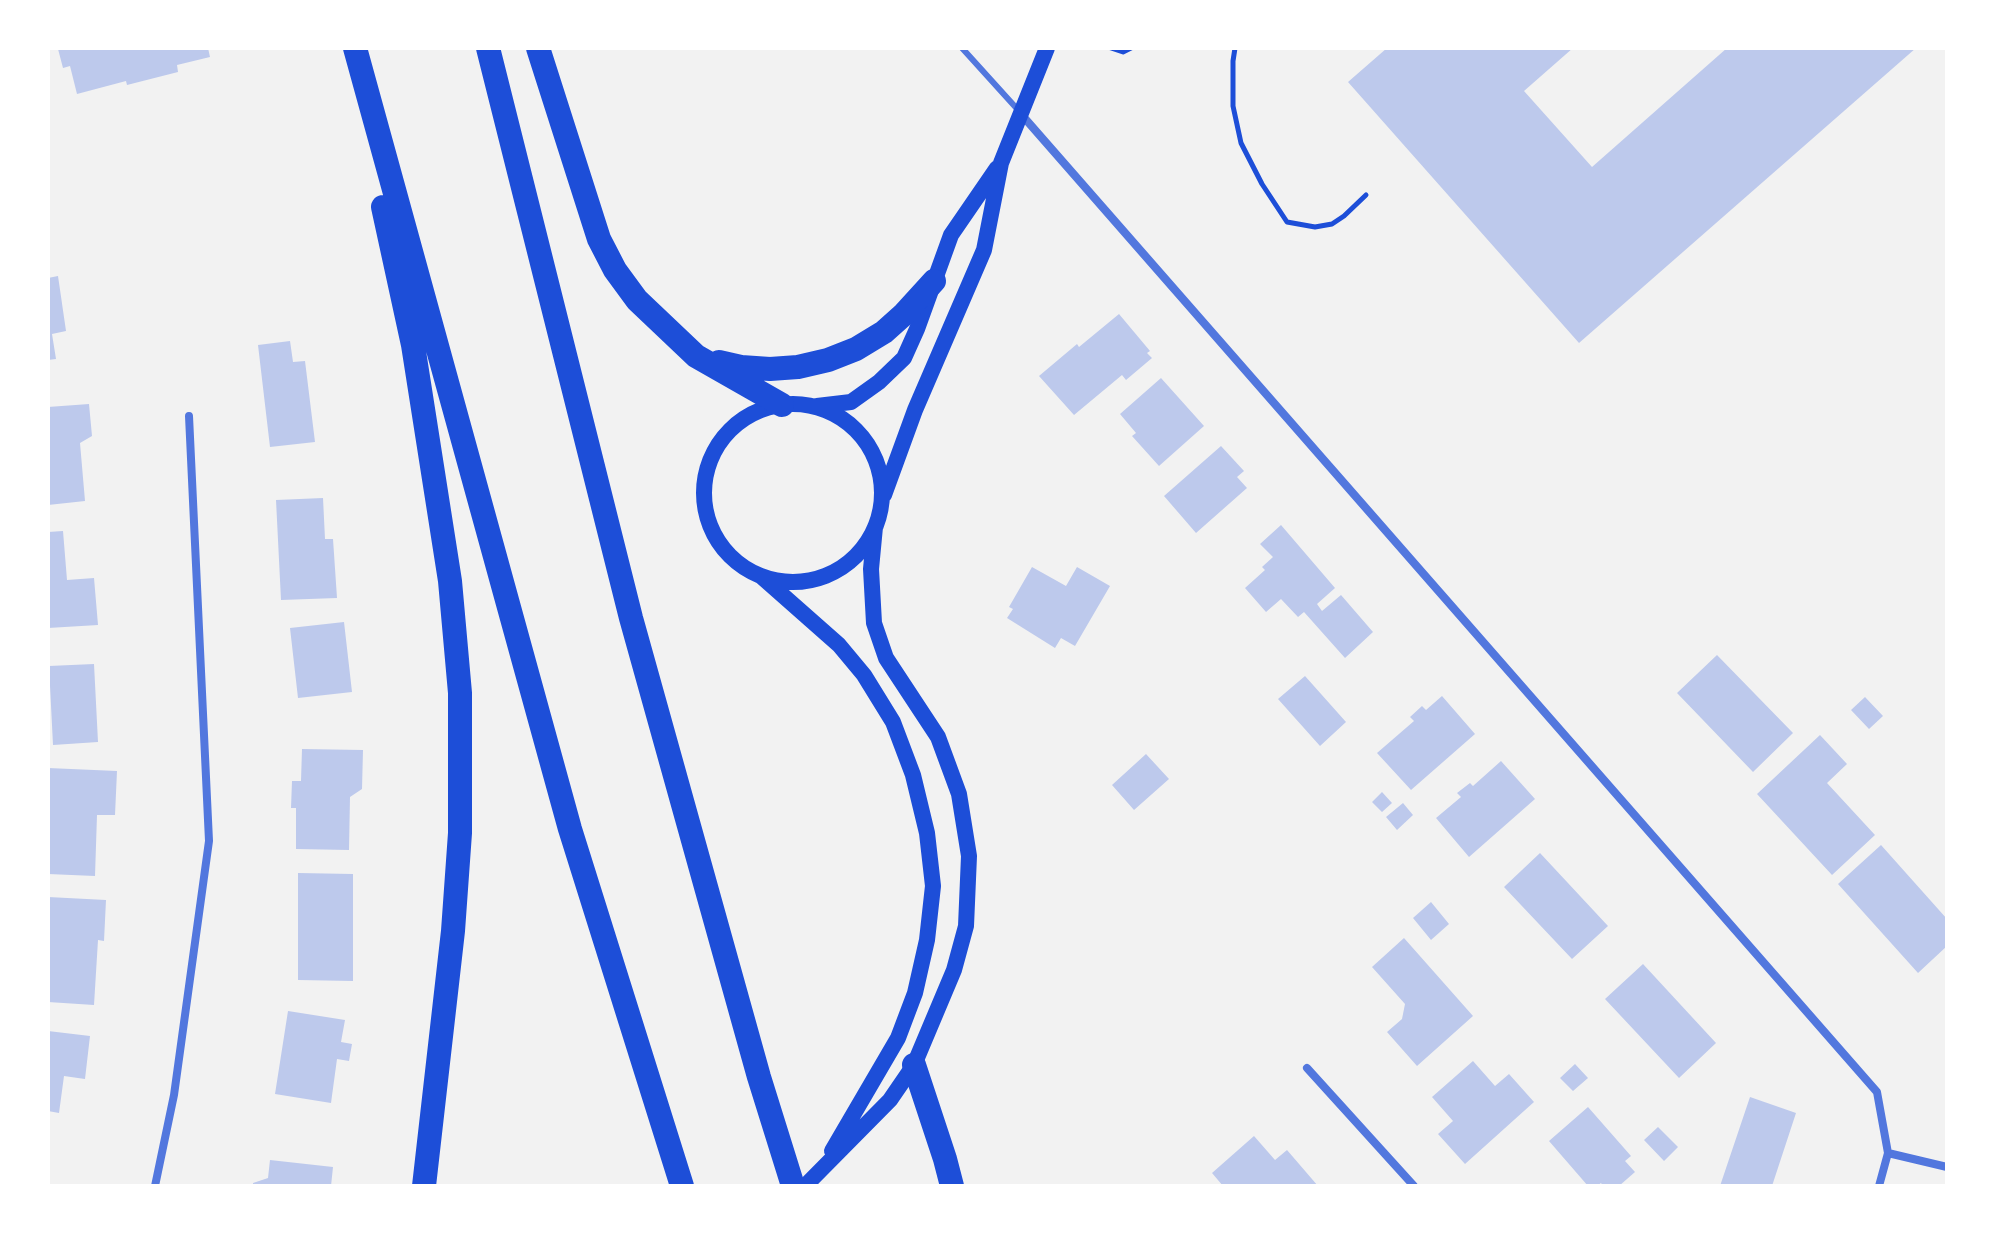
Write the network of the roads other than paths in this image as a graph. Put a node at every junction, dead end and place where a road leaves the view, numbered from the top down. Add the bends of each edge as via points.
1 (348, 48) edge
2 (355, 48) edge
3 (488, 48) edge
4 (538, 48) edge
5 (962, 48) edge
6 (1047, 48) edge
7 (1021, 113) junction
8 (1001, 163) junction
9 (934, 281) junction
10 (696, 356) junction
11 (782, 405) junction
12 (812, 406) junction
13 (189, 416) dead end
14 (882, 500) junction
15 (875, 527) junction
16 (762, 577) junction
17 (914, 1065) junction
18 (1307, 1068) dead end
19 (1888, 1153) junction
20 (1947, 1167) edge
21 (821, 1170) junction
22 (155, 1186) edge
23 (424, 1186) edge
24 (682, 1186) edge
25 (793, 1186) edge
26 (805, 1186) edge
27 (952, 1186) edge
28 (1414, 1186) edge
29 (1879, 1186) edge

1 - 23 highway via 413,345 450,581 460,693 460,833 453,931
2 - 24 highway via 570,829
3 - 25 highway via 631,618
4 - 10 highway via 599,239 637,300
5 - 7 lane
6 - 7 main road
7 - 8 main road
7 - 19 street via 1877,1092
8 - 9 main road via 951,235
8 - 14 main road via 984,250
9 - 10 highway via 884,332 828,360 770,369
9 - 12 main road via 904,358 851,402
10 - 11 highway
11 - 12 main road
11 - 16 main road via 751,414 717,446 703,492 715,537 724,550
12 - 14 main road via 841,419 865,441 877,465
13 - 22 street via 209,841 174,1095
14 - 15 main road
15 - 16 main road via 859,553 837,571 808,582
15 - 17 main road via 874,623 886,658 938,737 959,794 969,856 966,926 954,970
16 - 21 main road via 839,645 893,722 913,775 933,886 915,993 898,1038
17 - 21 main road via 890,1100
17 - 27 highway
18 - 28 street
19 - 20 street
19 - 29 street
21 - 26 main road

